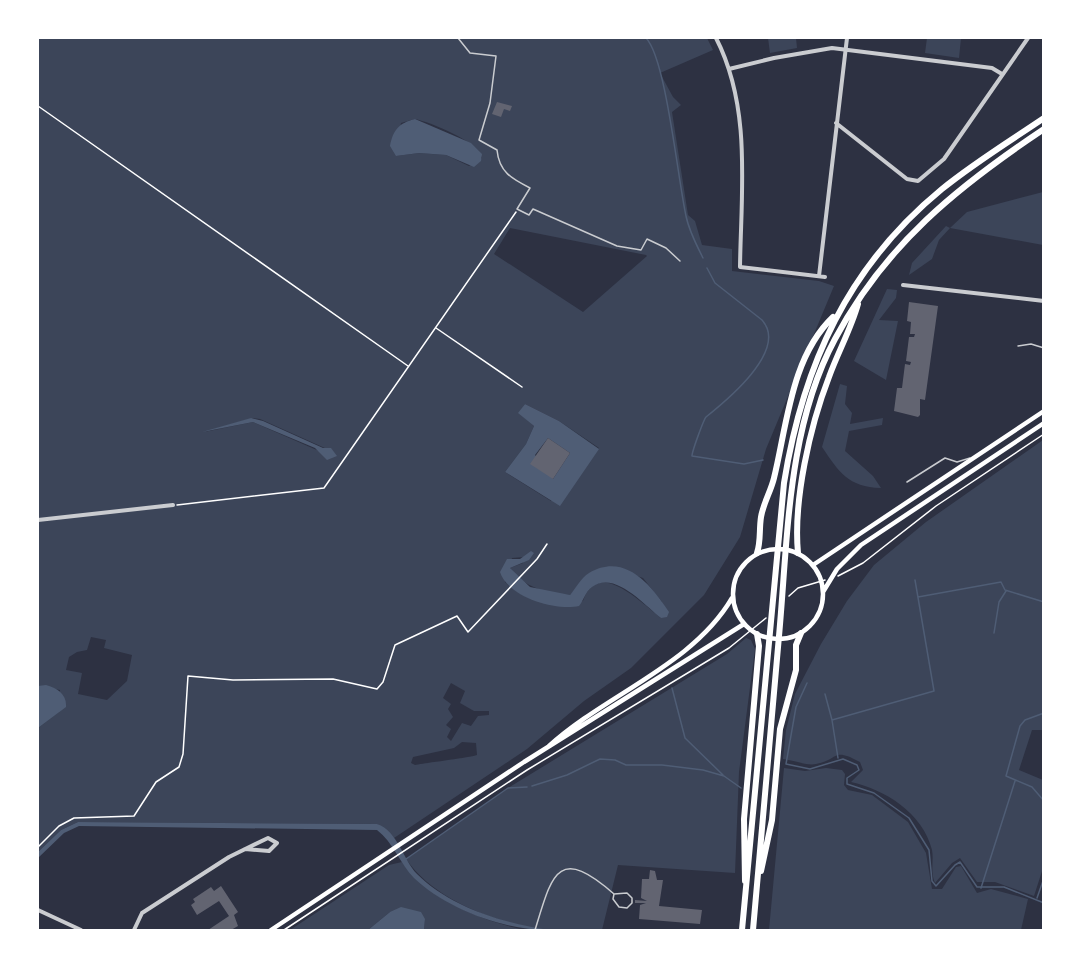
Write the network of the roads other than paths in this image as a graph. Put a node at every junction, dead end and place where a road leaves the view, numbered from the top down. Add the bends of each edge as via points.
1 (458, 38) edge
2 (716, 38) edge
3 (846, 38) edge
4 (1028, 38) edge
5 (844, 50) junction
6 (729, 69) junction
7 (1003, 74) junction
8 (1044, 118) edge
9 (836, 123) junction
10 (1044, 129) edge
11 (680, 261) dead end
12 (819, 276) junction
13 (825, 277) dead end
14 (903, 285) dead end
15 (860, 298) junction
16 (1044, 301) edge
17 (838, 313) junction
18 (1018, 346) dead end
19 (1044, 348) edge
20 (1044, 411) edge
21 (1044, 423) edge
22 (979, 454) junction
23 (907, 482) dead end
24 (173, 505) road end
25 (38, 520) edge
26 (795, 552) junction
27 (757, 554) junction
28 (813, 566) junction
29 (823, 592) junction
30 (733, 598) junction
31 (744, 624) junction
32 (801, 633) junction
33 (757, 634) junction
34 (544, 749) junction
35 (245, 849) junction
36 (757, 886) junction
37 (614, 894) junction
38 (745, 898) junction
39 (38, 910) edge
40 (81, 930) edge
41 (134, 930) edge
42 (271, 930) edge
43 (535, 930) edge
44 (742, 930) edge
45 (753, 930) edge

1 - 11 lane via 470,53 496,56 490,103 479,140 497,150 499,162 509,177 530,188 517,209 529,215 533,209 617,246 641,250 647,239 666,248
2 - 6 street
3 - 5 street
4 - 7 street
5 - 6 street via 832,48 788,55
5 - 7 street via 992,68
5 - 9 street
6 - 12 street via 742,142 740,267
7 - 9 street via 940,163 918,181 908,179
8 - 17 highway via 953,180 914,214 878,253
9 - 12 street
10 - 15 highway via 948,198 899,245
12 - 13 street
14 - 16 street
15 - 26 highway via 813,426
15 - 36 highway via 827,355 804,424 790,506
17 - 27 highway via 818,333 801,370 761,516
17 - 38 highway via 804,394 784,483
18 - 19 lane
20 - 22 main road
21 - 29 main road via 861,545 837,569
22 - 23 lane via 957,462 945,458
22 - 28 main road
24 - 25 street
26 - 27 main road via 771,549
26 - 28 main road
27 - 30 main road via 738,572
28 - 29 main road
29 - 32 main road via 815,620
30 - 31 main road
30 - 34 main road via 706,634 583,717
31 - 33 main road
31 - 34 main road
32 - 33 main road via 784,639
32 - 36 highway via 796,645 796,670 780,729 772,820
33 - 38 highway via 744,819
34 - 42 main road
35 - 35 street via 268,838 277,843 269,851
35 - 41 street via 142,913
36 - 45 highway
37 - 37 lane via 619,907 627,908 632,903 633,898 627,893
37 - 43 lane via 585,871 568,868 548,888
38 - 44 highway
39 - 40 street

